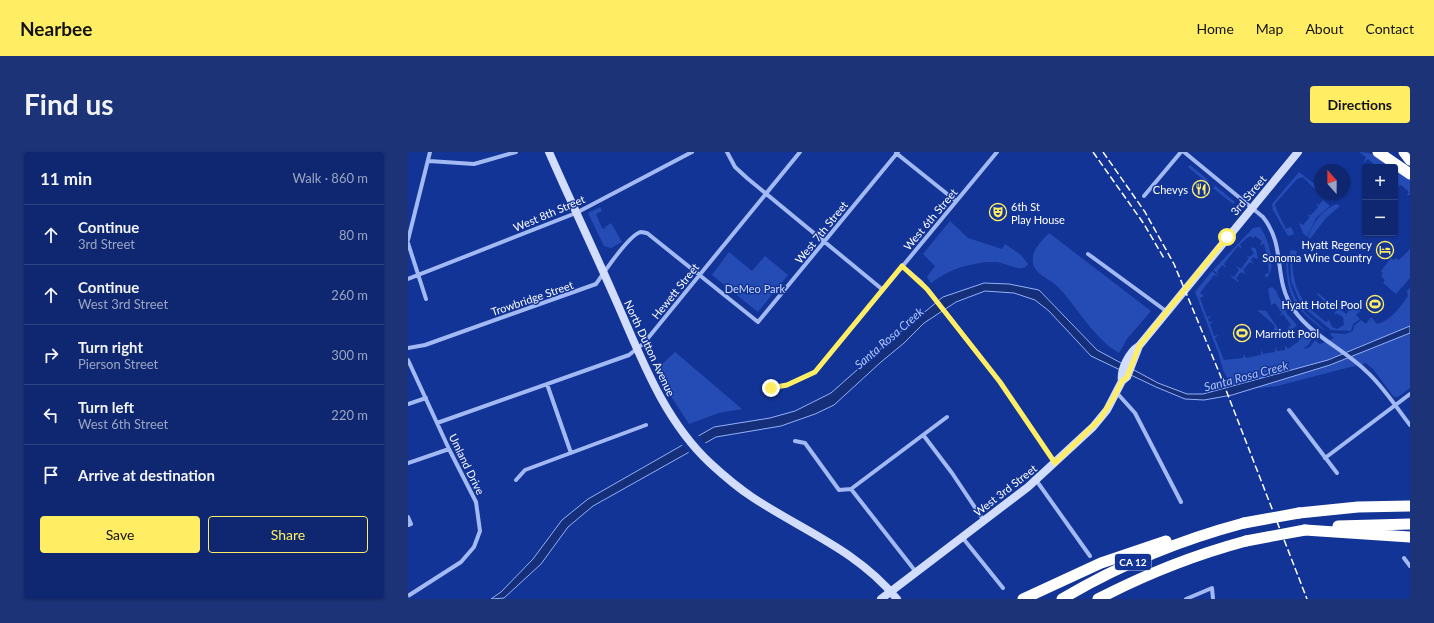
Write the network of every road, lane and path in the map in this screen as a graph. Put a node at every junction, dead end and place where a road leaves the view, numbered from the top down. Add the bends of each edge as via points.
1 (430, 152) edge
2 (516, 152) edge
3 (549, 152) edge
4 (692, 152) edge
5 (727, 152) edge
6 (800, 152) edge
7 (896, 152) edge
8 (997, 152) edge
9 (1181, 152) edge
10 (1184, 152) edge
11 (1298, 152) edge
12 (1378, 152) edge
13 (1404, 152) edge
14 (1410, 160) edge
15 (429, 161) junction
16 (1410, 174) edge
17 (765, 194) junction
18 (1144, 196) dead end
19 (956, 201) junction
20 (1252, 207) junction
21 (576, 213) junction
22 (408, 240) edge
23 (824, 242) junction
24 (408, 243) edge
25 (1088, 254) dead end
26 (902, 266) junction
27 (604, 273) junction
28 (418, 275) junction
29 (699, 275) junction
30 (408, 279) edge
31 (1184, 288) joint
32 (883, 290) junction
33 (426, 299) dead end
34 (1166, 311) junction
35 (408, 348) edge
36 (638, 348) junction
37 (408, 360) edge
38 (547, 384) junction
39 (771, 388) dead end
40 (1117, 393) junction
41 (1410, 394) edge
42 (426, 398) junction
43 (408, 404) edge
44 (1395, 405) junction
45 (1289, 410) dead end
46 (948, 417) dead end
47 (437, 423) junction
48 (646, 425) dead end
49 (1410, 425) edge
50 (924, 436) junction
51 (795, 441) dead end
52 (448, 449) junction
53 (571, 453) junction
54 (1325, 458) junction
55 (1055, 463) junction
56 (408, 464) edge
57 (1337, 473) dead end
58 (516, 480) dead end
59 (1036, 480) junction
60 (851, 489) junction
61 (1410, 499) edge
62 (1181, 502) dead end
63 (1410, 506) edge
64 (1333, 509) junction
65 (408, 517) edge
66 (984, 521) junction
67 (1410, 524) edge
68 (408, 525) edge
69 (1305, 530) junction
70 (1208, 533) junction
71 (962, 537) junction
72 (1410, 538) edge
73 (1090, 556) dead end
74 (1404, 558) dead end
75 (1178, 562) junction
76 (1410, 566) edge
77 (916, 572) junction
78 (1003, 588) dead end
79 (891, 592) junction
80 (408, 596) edge
81 (882, 599) edge
82 (897, 599) edge
83 (1023, 599) edge
84 (1062, 599) edge
85 (1098, 599) edge
86 (1114, 599) edge
87 (1186, 599) edge
88 (1213, 599) edge

1 - 15 street
2 - 15 street via 474,164
3 - 21 main road, North Dutton Avenue
4 - 21 street, West 8th Street
5 - 17 street via 735,167
6 - 17 street, Hewett Street
7 - 19 street
7 - 23 street, West 7th Street
8 - 19 street, West 6th Street
9 - 18 street
10 - 20 street
11 - 20 main road, 3rd Street
12 - 16 highway
13 - 14 highway
15 - 22 street
17 - 23 street
17 - 29 street, Hewett Street
19 - 26 street, West 6th Street
20 - 31 main road, 3rd Street
20 - 44 street via 1270,226 1278,248 1281,279 1287,299 1299,317 1366,370
21 - 27 main road, North Dutton Avenue
21 - 28 street, West 8th Street
23 - 29 street, West 7th Street via 758,322
23 - 32 street
24 - 28 street
25 - 34 street
26 - 32 street, West 6th Street
26 - 55 street via 921,282 1000,382
27 - 29 street, Trowbridge Street via 611,261 640,232 647,233
27 - 35 street, Trowbridge Street via 596,284 582,290 425,345
27 - 36 main road, North Dutton Avenue
28 - 30 street, West 8th Street
28 - 33 street
29 - 36 street, Hewett Street
31 - 34 main road, West 3rd Street
32 - 39 street, West 6th Street via 815,372 787,385
34 - 40 main road, West 3rd Street via 1139,346 1127,377 1122,381
36 - 38 street, Hewett Street via 629,355
36 - 79 main road, North Dutton Avenue via 658,394 678,426 709,462 751,497 849,554 870,570
37 - 42 street, Umland Drive
38 - 47 street, Hewett Street
38 - 53 street
40 - 55 main road, West 3rd Street via 1097,423
40 - 62 street via 1134,413
41 - 44 street
42 - 43 street
42 - 47 street, Umland Drive
44 - 49 street
44 - 54 street
45 - 54 street
46 - 50 street
47 - 52 street, Umland Drive
48 - 53 street
50 - 60 street
50 - 66 street
51 - 60 street via 806,443 839,490
52 - 56 street
52 - 80 street, Umland Drive via 476,502 480,531 474,547 461,562
53 - 58 street via 525,470
54 - 57 street
55 - 59 main road, West 3rd Street
59 - 66 main road, West 3rd Street
59 - 73 street
60 - 77 street
61 - 64 highway via 1374,500
63 - 64 highway, CA 12
64 - 70 highway, CA 12, bridge via 1244,523
65 - 68 street via 411,524
66 - 71 main road, West 3rd Street
67 - 69 highway, CA 12 via 1354,525
69 - 72 highway
69 - 75 highway, CA 12, bridge via 1246,541
70 - 83 highway via 1176,538 1125,554
70 - 84 highway, CA 12 via 1169,546 1129,564
71 - 77 main road, West 3rd Street
71 - 78 street
74 - 76 street
75 - 85 highway, CA 12
75 - 86 highway
77 - 79 main road, West 3rd Street
79 - 81 main road, West 3rd Street
79 - 82 main road, North Dutton Avenue
87 - 88 street via 1212,588

